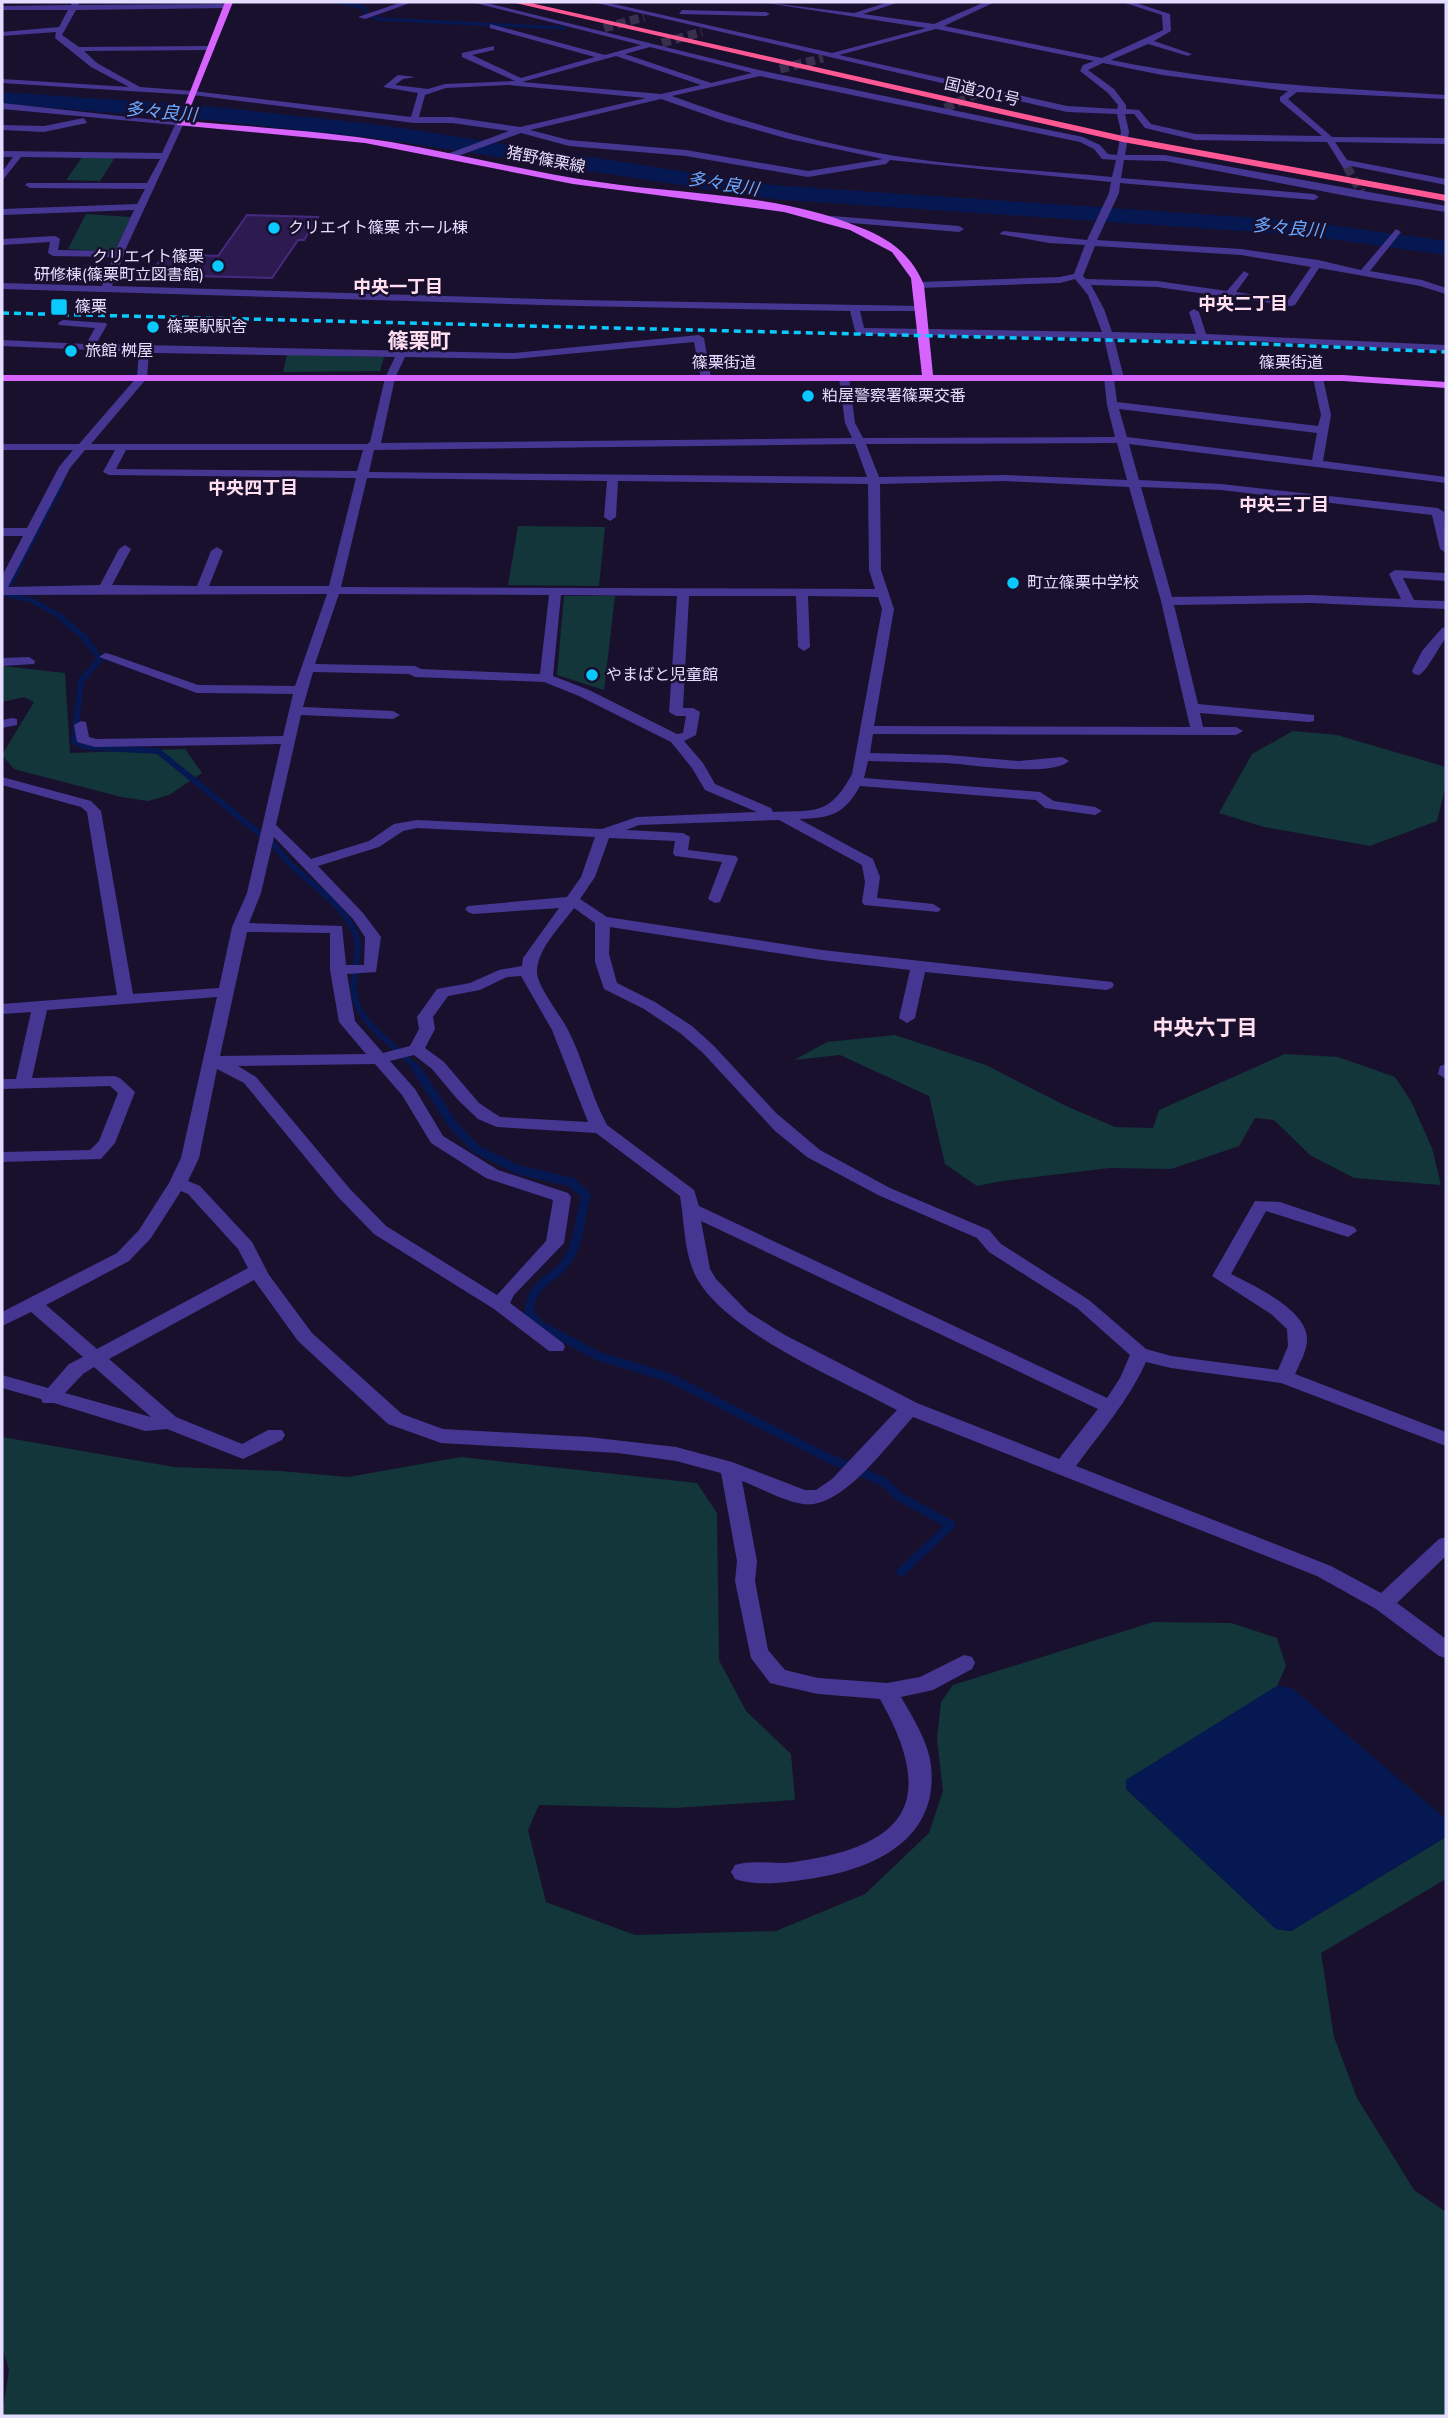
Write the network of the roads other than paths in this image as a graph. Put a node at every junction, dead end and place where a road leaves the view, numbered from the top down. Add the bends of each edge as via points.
1 (409, 2) edge
2 (475, 2) edge
3 (515, 2) edge
4 (541, 2) edge
5 (596, 2) edge
6 (765, 2) edge
7 (816, 2) edge
8 (896, 2) edge
9 (992, 2) edge
10 (1125, 2) edge
11 (228, 4) edge
12 (75, 5) edge
13 (802, 7) junction
14 (2, 9) edge
15 (766, 14) junction
16 (851, 15) junction
17 (648, 16) junction
18 (362, 18) dead end
19 (540, 18) junction
20 (510, 23) dead end
21 (939, 27) junction
22 (604, 28) tunnel mouth
23 (715, 28) junction
24 (62, 29) junction
25 (590, 31) junction
26 (702, 32) tunnel mouth
27 (3, 37) edge
28 (1148, 42) junction
29 (662, 43) tunnel mouth
30 (647, 46) junction
31 (210, 48) junction
32 (491, 48) dead end
33 (77, 49) junction
34 (617, 54) junction
35 (833, 54) junction
36 (604, 57) junction
37 (823, 58) tunnel mouth
38 (1104, 60) junction
39 (780, 69) tunnel mouth
40 (763, 73) junction
41 (1162, 74) junction
42 (412, 77) dead end
43 (519, 80) junction
44 (2, 81) edge
45 (508, 83) junction
46 (711, 86) junction
47 (1296, 89) junction
48 (142, 90) junction
49 (426, 91) junction
50 (192, 94) junction
51 (666, 97) junction
52 (1446, 97) edge
53 (2, 106) edge
54 (1121, 111) junction
55 (116, 118) junction
56 (414, 120) junction
57 (180, 122) junction
58 (2, 128) edge
59 (520, 130) junction
60 (1124, 136) junction
61 (1328, 137) junction
62 (1446, 141) edge
63 (2, 154) edge
64 (19, 154) junction
65 (453, 155) junction
66 (166, 156) junction
67 (897, 158) junction
68 (1121, 158) junction
69 (2, 178) edge
70 (1116, 180) junction
71 (1446, 182) edge
72 (30, 185) dead end
73 (152, 186) junction
74 (1446, 191) edge
75 (1362, 194) junction
76 (1446, 198) edge
77 (142, 208) junction
78 (1446, 209) edge
79 (2, 212) edge
80 (819, 218) junction
81 (959, 229) dead end
82 (1396, 232) dead end
83 (1004, 234) dead end
84 (2, 242) edge
85 (1091, 242) junction
86 (117, 254) junction
87 (1318, 263) junction
88 (1364, 272) junction
89 (1244, 274) dead end
90 (1081, 279) junction
91 (2, 285) edge
92 (919, 285) junction
93 (106, 288) junction
94 (1446, 291) edge
95 (1230, 294) junction
96 (854, 308) junction
97 (922, 309) junction
98 (1194, 312) dead end
99 (63, 323) dead end
100 (922, 331) junction
101 (1108, 336) junction
102 (1202, 337) junction
103 (2, 343) edge
104 (89, 347) junction
105 (1446, 348) edge
106 (144, 349) junction
107 (401, 355) junction
108 (2, 378) edge
109 (142, 378) junction
110 (390, 378) junction
111 (706, 378) junction
112 (844, 378) junction
113 (928, 378) junction
114 (1114, 378) junction
115 (1318, 378) junction
116 (1446, 384) edge
117 (1112, 405) junction
118 (1324, 430) junction
119 (858, 440) junction
120 (1122, 440) junction
121 (80, 446) junction
122 (2, 447) edge
123 (122, 447) junction
124 (369, 447) junction
125 (1317, 464) junction
126 (362, 474) junction
127 (613, 477) junction
128 (1446, 480) edge
129 (874, 481) junction
130 (1136, 484) junction
131 (610, 517) dead end
132 (2, 532) edge
133 (31, 532) junction
134 (1446, 548) edge
135 (125, 549) dead end
136 (217, 551) dead end
137 (1446, 577) edge
138 (2, 589) edge
139 (104, 589) junction
140 (201, 590) junction
141 (334, 591) junction
142 (555, 593) junction
143 (683, 593) junction
144 (802, 593) junction
145 (884, 593) junction
146 (1167, 601) junction
147 (1409, 603) junction
148 (1446, 605) edge
149 (1443, 638) edge
150 (804, 647) dead end
151 (105, 657) dead end
152 (29, 661) dead end
153 (2, 662) edge
154 (308, 668) junction
155 (1419, 671) dead end
156 (546, 678) junction
157 (300, 690) junction
158 (1192, 708) junction
159 (297, 711) junction
160 (393, 715) dead end
161 (1309, 718) dead end
162 (80, 725) dead end
163 (866, 730) junction
164 (1197, 730) junction
165 (1236, 731) dead end
166 (676, 739) junction
167 (289, 740) junction
168 (862, 757) junction
169 (1062, 761) dead end
170 (2, 781) edge
171 (855, 781) junction
172 (765, 811) dead end
173 (1095, 811) dead end
174 (784, 817) junction
175 (268, 826) junction
176 (606, 832) junction
177 (307, 864) junction
178 (715, 899) dead end
179 (571, 900) junction
180 (473, 909) dead end
181 (933, 909) dead end
182 (603, 921) junction
183 (240, 927) junction
184 (918, 967) junction
185 (338, 970) junction
186 (530, 970) junction
187 (1106, 985) dead end
188 (225, 992) junction
189 (126, 1000) junction
190 (40, 1007) junction
191 (2, 1009) edge
192 (907, 1018) dead end
193 (416, 1048) junction
194 (379, 1059) junction
195 (210, 1061) junction
196 (23, 1083) junction
197 (2, 1084) edge
198 (600, 1128) junction
199 (2, 1157) edge
200 (178, 1183) junction
201 (691, 1209) junction
202 (1348, 1231) dead end
203 (258, 1270) junction
204 (33, 1304) junction
205 (500, 1305) junction
206 (2, 1320) edge
207 (556, 1347) dead end
208 (1140, 1354) junction
209 (96, 1359) junction
210 (1284, 1377) junction
211 (2, 1381) edge
212 (50, 1398) junction
213 (910, 1408) junction
214 (1110, 1408) junction
215 (169, 1422) junction
216 (275, 1436) dead end
217 (1446, 1439) edge
218 (1063, 1468) junction
219 (730, 1470) junction
220 (1446, 1544) edge
221 (1383, 1604) junction
222 (1446, 1650) edge
223 (964, 1663) dead end
224 (887, 1690) junction
225 (743, 1872) dead end

1 - 18 street
2 - 19 street
3 - 60 highway, 国道201号
4 - 60 highway, 国道201号
5 - 17 street
6 - 13 street
7 - 13 street
8 - 16 street
9 - 21 street
10 - 28 street via 1166,14 1167,31
11 - 12 street
11 - 31 main road
12 - 14 street
12 - 24 street
13 - 15 street
13 - 16 street
15 - 17 street via 666,12
15 - 23 street
16 - 21 street
17 - 23 street
19 - 20 street
19 - 25 street
21 - 35 street
21 - 38 street
22 - 25 street
23 - 26 street
23 - 35 street
24 - 27 street
24 - 33 street via 58,36
25 - 30 street
25 - 36 street via 497,27
28 - 38 street
28 - 41 street via 1186,56
29 - 30 street
30 - 34 street
30 - 40 street
31 - 33 street
31 - 50 main road
32 - 43 street via 465,55
33 - 48 street via 94,65
34 - 36 street
34 - 46 street
35 - 37 street
35 - 54 street via 1067,109
36 - 43 street
38 - 41 street
38 - 54 street via 1084,71 1111,91 1122,105
39 - 40 street
40 - 46 street
40 - 68 street via 1083,140 1105,158
41 - 47 street
42 - 49 street via 401,77 387,88
43 - 45 street
44 - 48 street
45 - 49 street
45 - 51 street
46 - 51 street
47 - 52 street
47 - 61 street via 1283,99
48 - 50 street
49 - 56 street
50 - 56 street
50 - 57 main road
51 - 59 street
51 - 67 street via 792,137
53 - 55 street
54 - 60 street
54 - 61 street via 1140,113 1142,121 1157,129 1195,137
55 - 57 street
55 - 58 street via 44,129
56 - 59 street via 452,120
57 - 65 main road, 猪野篠栗線 via 331,136
57 - 66 street
59 - 65 street
59 - 67 street via 569,143 686,153 808,174
60 - 68 street
60 - 74 highway, 国道201号
60 - 76 highway, 国道201号
61 - 62 street
61 - 71 street via 1347,165
63 - 64 street
64 - 66 street
64 - 69 street
65 - 80 main road, 猪野篠栗線 via 544,177
66 - 73 street
67 - 70 street
68 - 70 street
68 - 75 street via 1165,158
70 - 75 street via 1359,201
70 - 85 street
72 - 73 street
73 - 77 street
75 - 78 street
77 - 79 street
77 - 86 street
80 - 81 street
80 - 92 main road, 猪野篠栗線 via 885,242 903,257
82 - 88 street
83 - 85 street
84 - 86 street via 55,239 53,253
85 - 87 street via 1241,252
85 - 90 street
86 - 93 street
87 - 88 street
87 - 95 street via 1291,303
88 - 94 street
89 - 95 street
90 - 92 street
90 - 95 street
90 - 101 street
91 - 93 street
92 - 97 main road, 猪野篠栗線
93 - 96 street via 699,310
96 - 97 street
96 - 100 street via 860,331
97 - 100 main road, 猪野篠栗線
98 - 102 street
99 - 104 street via 102,325
100 - 101 street
100 - 113 main road, 猪野篠栗線
101 - 102 street
101 - 114 street
102 - 105 street
103 - 104 street
104 - 106 street
106 - 107 street
106 - 109 street
107 - 110 street
107 - 111 street via 514,356 699,338
108 - 109 main road, 篠栗街道
109 - 110 main road, 篠栗街道
109 - 121 street
110 - 111 main road, 篠栗街道
110 - 124 street via 375,444
111 - 112 main road, 篠栗街道
112 - 113 main road, 篠栗街道
112 - 119 street via 850,424
113 - 114 main road, 篠栗街道
114 - 115 main road, 篠栗街道
114 - 117 street
115 - 116 main road, 篠栗街道
115 - 118 street via 1326,415
117 - 118 street
117 - 120 street
118 - 125 street
119 - 120 street
119 - 124 street
119 - 129 street
120 - 125 street
120 - 130 street
121 - 122 street
121 - 123 street
121 - 133 street
123 - 124 street
123 - 126 street via 109,472
124 - 126 street
125 - 128 street
126 - 127 street
126 - 141 street
127 - 129 street
127 - 131 street
129 - 130 street via 1004,478
129 - 145 street via 875,570
130 - 134 street via 1221,488 1437,512
130 - 146 street
132 - 133 street
133 - 138 street
135 - 139 street
136 - 140 street
137 - 147 street via 1395,574
138 - 139 street
139 - 140 street
140 - 141 street
141 - 142 street
141 - 154 street
142 - 143 street
142 - 156 street
143 - 144 street
143 - 166 street via 676,712 693,712 689,735
144 - 145 street
144 - 150 street
145 - 163 street via 888,609
146 - 147 street
146 - 158 street
147 - 148 street
149 - 155 street via 1428,651
151 - 157 street via 197,690
152 - 153 street
154 - 156 street
154 - 157 street
156 - 166 street
157 - 159 street
158 - 161 street
158 - 164 street
159 - 160 street
159 - 167 street
162 - 167 street via 82,739 95,743
163 - 164 street
163 - 168 street
164 - 165 street
166 - 172 street via 710,788
167 - 175 street
168 - 169 street via 1001,766
168 - 171 street
170 - 189 street via 86,804 94,811
171 - 173 street via 1040,796 1050,805
171 - 174 street via 847,796 825,814
174 - 176 street via 637,821
174 - 181 street via 868,862 873,881 869,902
175 - 177 street
175 - 183 street via 254,893
176 - 177 street via 417,824 399,827 361,849
176 - 178 street via 683,837 680,853 731,859
176 - 179 street via 588,877
177 - 185 street via 373,937 370,976
179 - 180 street
179 - 182 street
179 - 186 street via 531,958
182 - 184 street
182 - 208 street via 600,946 610,986 664,1013 706,1047 793,1138 834,1167 983,1234 995,1248 1083,1304
183 - 185 street via 337,929
183 - 188 street
184 - 187 street
184 - 192 street
185 - 194 street via 347,1022
186 - 193 street via 443,992 425,1017 427,1029
186 - 198 street
188 - 189 street
188 - 195 street
189 - 190 street
190 - 191 street
190 - 196 street
193 - 194 street
193 - 198 street via 439,1066 483,1116 497,1122
194 - 195 street
194 - 205 street via 410,1093 437,1139 492,1174 562,1197 555,1243
195 - 200 street via 190,1158
195 - 205 street via 250,1080 380,1230
196 - 197 street
196 - 199 street via 114,1081 127,1092 107,1143 95,1155
198 - 201 street via 688,1194
200 - 203 street via 194,1189 246,1246
200 - 204 street via 145,1234 123,1258
201 - 213 street via 701,1269 741,1316
201 - 214 street
202 - 210 street via 1261,1205 1221,1276 1282,1313 1297,1329 1299,1338
203 - 209 street
203 - 219 street via 305,1337 395,1419 419,1430 441,1436 678,1454
204 - 206 street
204 - 209 street
205 - 207 street
208 - 210 street
208 - 214 street
209 - 212 street via 76,1369
209 - 215 street
210 - 217 street
211 - 212 street
212 - 215 street via 145,1424
213 - 218 street
213 - 219 street via 839,1484 820,1497 803,1497
214 - 218 street
215 - 216 street via 243,1452
218 - 221 street via 1324,1572
219 - 224 street via 758,1652 778,1677 818,1686
220 - 221 street
221 - 222 street
223 - 224 street via 925,1684
224 - 225 street via 916,1742 922,1775 919,1806 908,1826 883,1847 842,1863 791,1872

